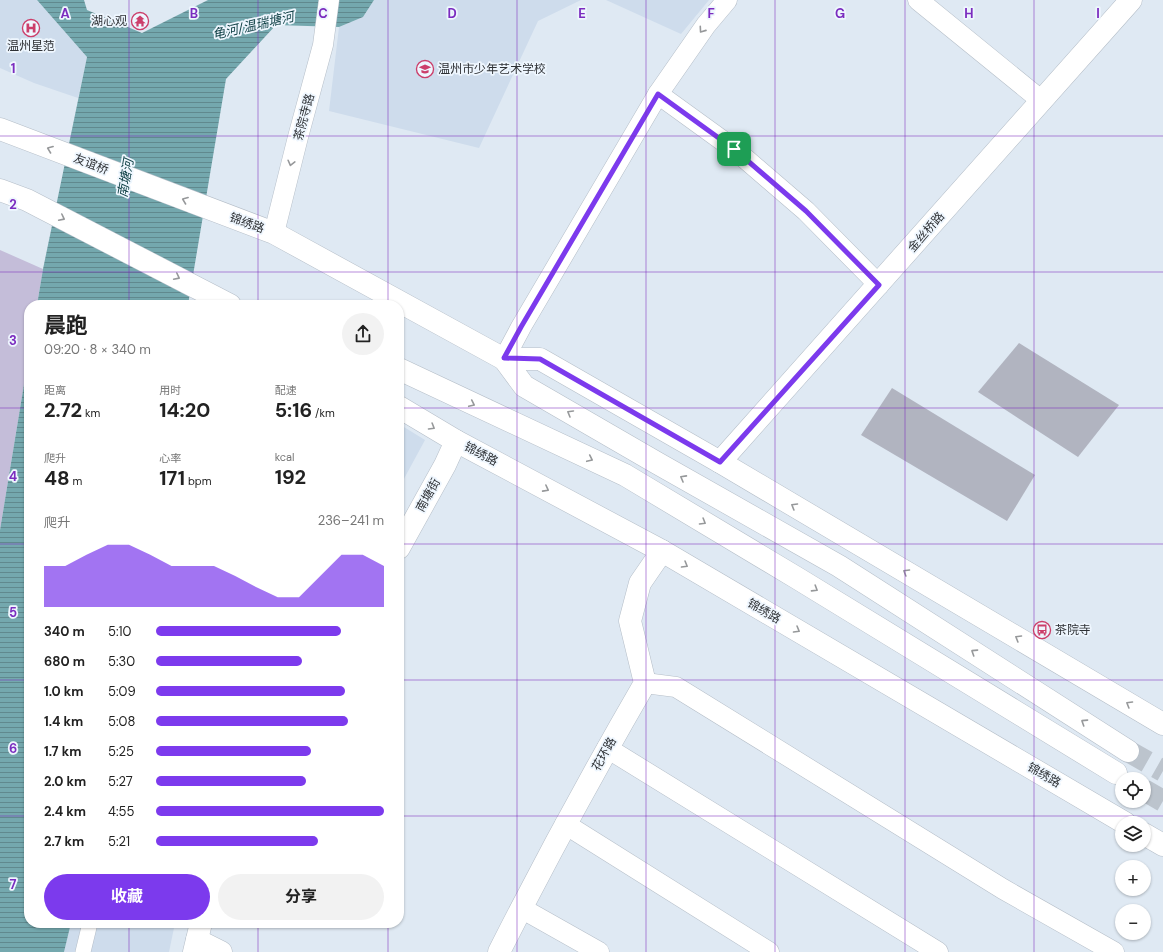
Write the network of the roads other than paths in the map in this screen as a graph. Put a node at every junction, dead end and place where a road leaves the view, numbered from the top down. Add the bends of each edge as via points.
1 (328, 0) edge
2 (727, 0) edge
3 (918, 0) edge
4 (1131, 0) edge
5 (658, 94) junction
6 (1042, 101) junction
7 (0, 129) edge
8 (0, 190) edge
9 (222, 213) joint
10 (274, 233) junction
11 (879, 285) junction
12 (220, 300) edge
13 (397, 300) edge
14 (404, 304) edge
15 (504, 358) junction
16 (404, 371) edge
17 (404, 410) edge
18 (456, 441) junction
19 (720, 462) junction
20 (404, 539) edge
21 (662, 551) junction
22 (645, 683) junction
23 (1161, 719) edge
24 (607, 748) junction
25 (1128, 751) tunnel mouth
26 (1115, 772) tunnel mouth
27 (1115, 817) edge
28 (565, 824) junction
29 (1151, 838) edge
30 (1163, 845) edge
31 (521, 908) junction
32 (89, 928) edge
33 (197, 938) edge
34 (83, 952) edge
35 (221, 952) edge
36 (499, 952) edge
37 (599, 952) edge
38 (769, 952) edge
39 (938, 952) edge
40 (1114, 952) edge

1 -> 10 street, 茶院寺路 via 323,44
2 -> 5 street via 706,25
3 - 6 street
4 - 6 main road, 金丝桥路
5 - 11 street via 734,149 806,211
5 - 15 street
6 - 11 main road, 金丝桥路
9 -> 7 main road, 友谊桥
8 -> 12 main road via 27,200
9 - 10 main road, 锦绣路
10 - 13 main road, 锦绣路
11 - 19 main road, 金丝桥路
14 - 15 main road, 锦绣路
15 - 19 main road, 锦绣路 via 540,359
25 -> 15 main road, 锦绣路 via 839,566 524,386
16 -> 26 main road via 625,475
17 -> 18 main road, 锦绣路
18 - 20 main road, 南塘街
18 -> 21 main road, 锦绣路
23 -> 19 main road, 锦绣路
21 - 22 main road via 640,583 630,621
21 -> 27 main road, 锦绣路
22 - 24 main road, 花环路
22 - 40 street via 676,687 1003,889
24 - 28 main road, 花环路
24 - 39 street
28 - 31 main road, 花环路
28 - 38 street
29 - 30 main road
31 - 36 main road, 花环路
31 - 37 street
32 - 34 street
33 - 35 main road

